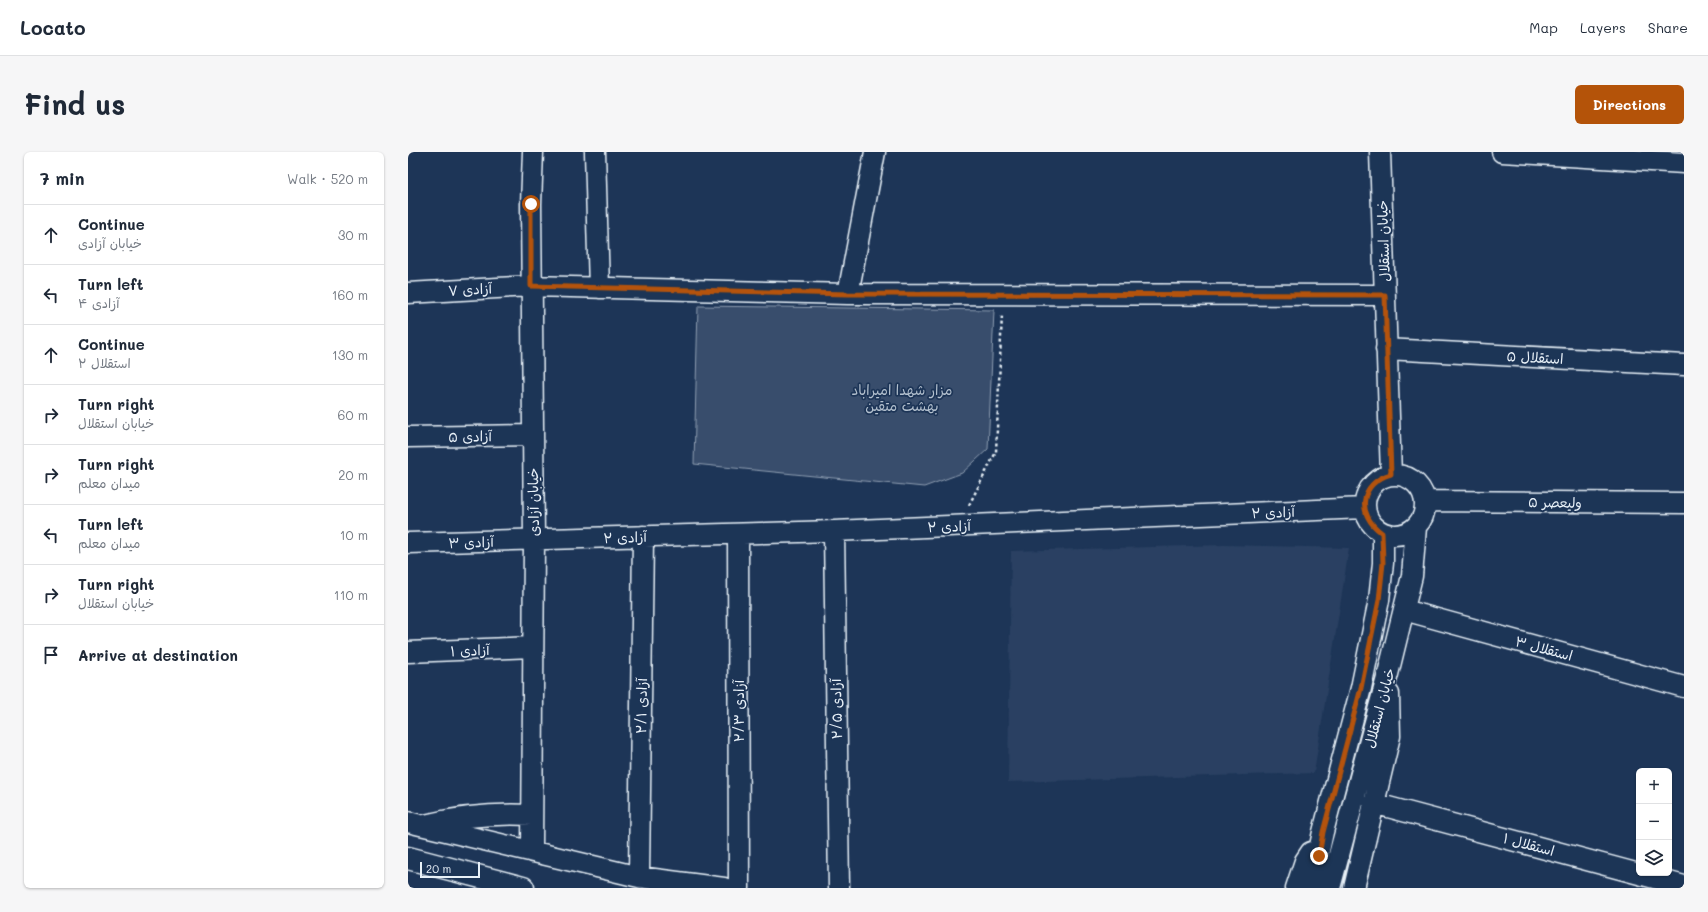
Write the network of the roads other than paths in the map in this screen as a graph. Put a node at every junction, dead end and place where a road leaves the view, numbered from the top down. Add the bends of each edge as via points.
1 (534, 152) edge
2 (595, 152) edge
3 (875, 152) edge
4 (1380, 152) edge
5 (1502, 152) edge
6 (1684, 163) edge
7 (531, 286) junction
8 (599, 288) junction
9 (408, 293) edge
10 (848, 294) junction
11 (1385, 295) junction
12 (1386, 348) junction
13 (1684, 365) edge
14 (532, 434) junction
15 (408, 437) edge
16 (1391, 474) junction
17 (1425, 501) junction
18 (1684, 503) edge
19 (1364, 508) junction
20 (1416, 527) junction
21 (834, 531) junction
22 (1382, 533) junction
23 (738, 534) junction
24 (643, 536) junction
25 (534, 540) junction
26 (408, 544) edge
27 (1404, 610) junction
28 (533, 647) junction
29 (408, 652) edge
30 (1388, 674) junction
31 (1684, 686) edge
32 (1373, 803) junction
33 (532, 815) junction
34 (415, 824) edge
35 (1323, 832) junction
36 (532, 852) junction
37 (408, 858) edge
38 (639, 877) junction
39 (1684, 886) edge
40 (523, 888) edge
41 (724, 888) edge
42 (739, 888) edge
43 (839, 888) edge
44 (1296, 888) edge
45 (1312, 888) edge
46 (1330, 888) edge
47 (1354, 888) edge

1 - 7 street, خیابان آزادی
2 - 8 street
3 - 10 street
4 - 11 street, خیابان استقلال
5 - 6 street
7 - 8 street, آزادی ۷
7 - 9 street, آزادی ۷
7 - 14 street, خیابان آزادی
8 - 10 street, آزادی ۷
10 - 11 street, آزادی ۷
11 - 12 street, خیابان استقلال
12 - 13 street, استقلال ۵
12 - 16 street, خیابان استقلال
14 - 15 street, آزادی ۵
14 - 25 street, خیابان آزادی
16 - 17 street via 1400,474 1413,481 1422,492
16 - 19 street via 1374,482 1368,490
17 - 18 street, ولیعصر ۵
17 - 20 street via 1423,515
19 - 21 street, آزادی ۲
19 - 22 street via 1367,518
20 - 22 street via 1406,533
20 - 27 street, خیابان استقلال via 1412,576
21 - 23 street, آزادی ۲
21 - 43 street, آزادی ۲/۵
22 - 35 street, خیابان استقلال via 1383,563 1378,608 1361,688
23 - 24 street, آزادی ۲
23 - 42 street, آزادی ۲/۳
24 - 25 street, آزادی ۲
24 - 38 street, آزادی ۲/۱
25 - 26 street, آزادی ۳
25 - 28 street, خیابان آزادی
27 - 30 street, خیابان استقلال
27 - 31 street, استقلال ۳
28 - 29 street, آزادی ۱
28 - 33 street, خیابان آزادی
30 - 32 street via 1390,736
30 - 46 street, خیابان استقلال
32 - 39 street, استقلال ۱
32 - 47 street
33 - 34 street via 454,818
33 - 36 street, خیابان آزادی
34 - 36 street
35 - 44 street via 1305,861
35 - 45 street, خیابان استقلال
36 - 38 street
37 - 40 highway
38 - 41 street

